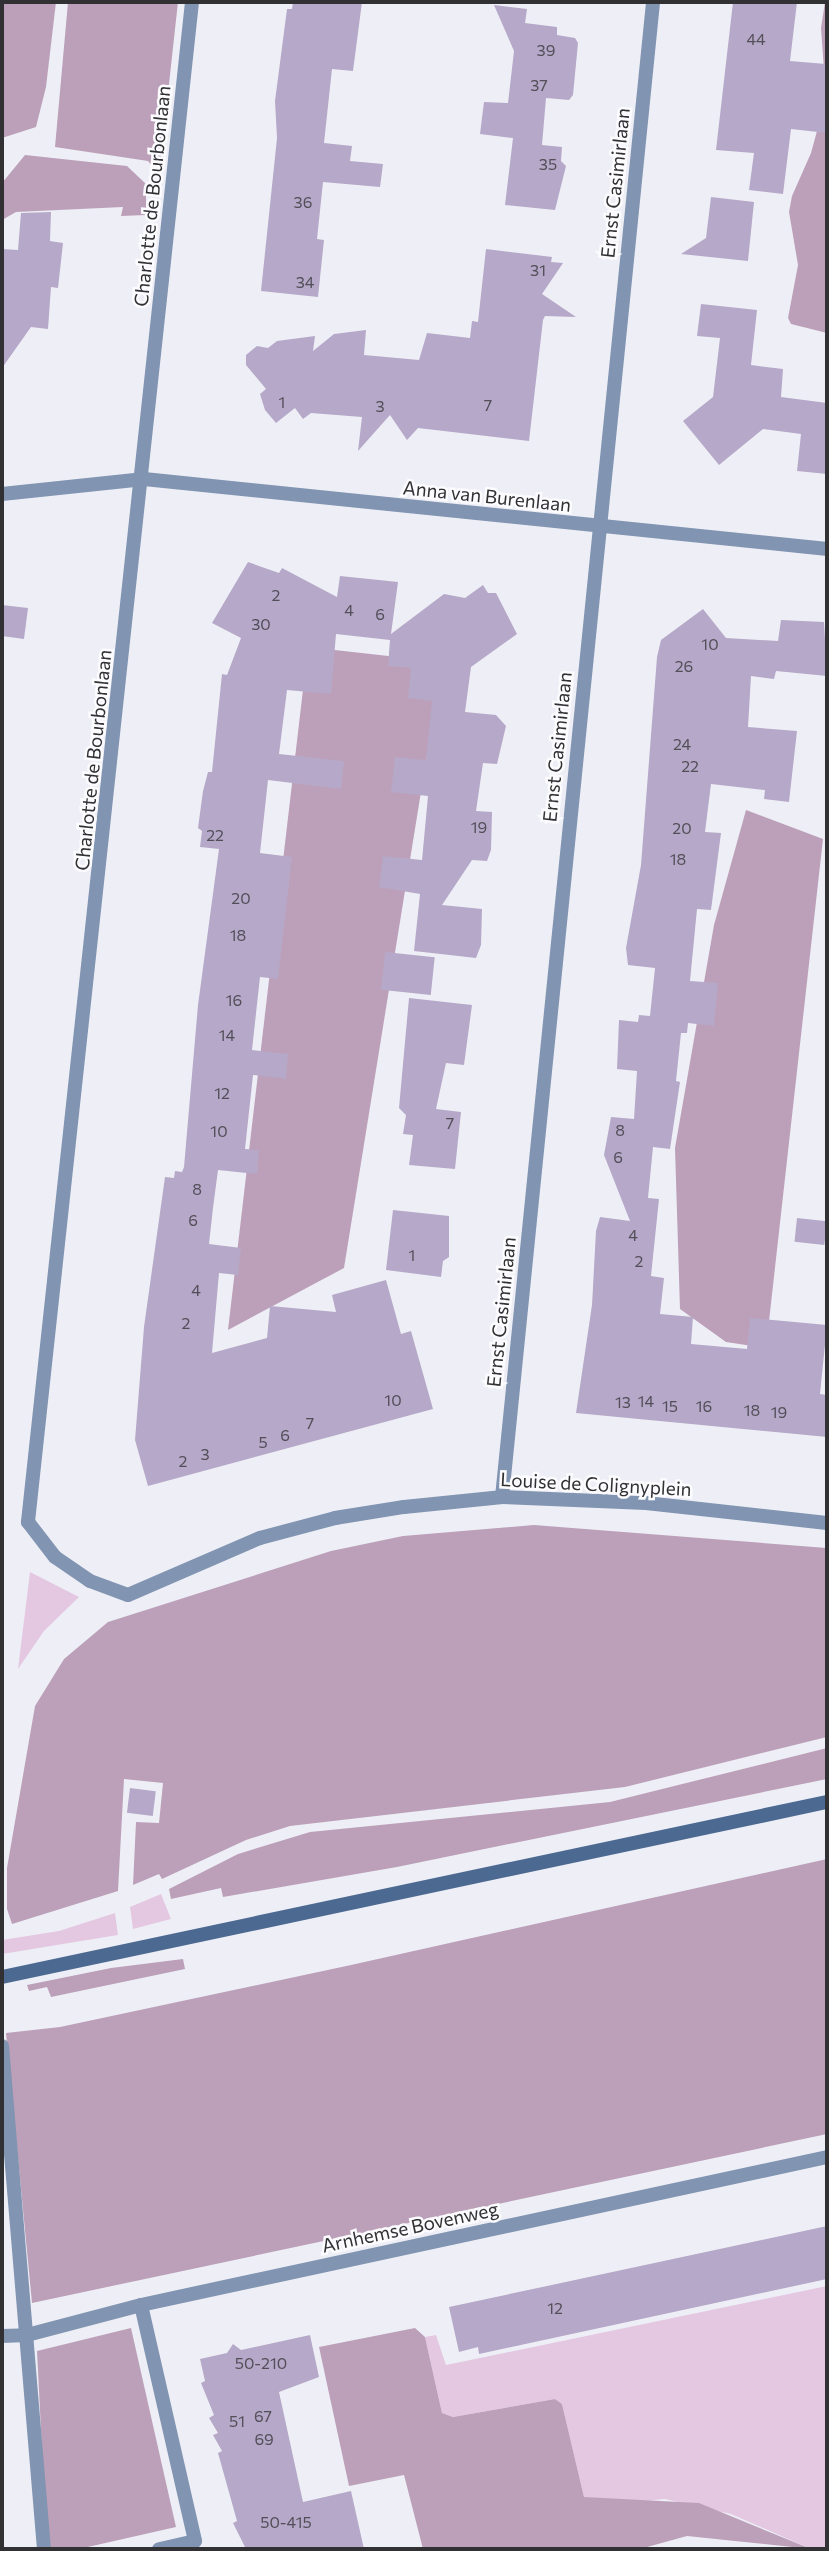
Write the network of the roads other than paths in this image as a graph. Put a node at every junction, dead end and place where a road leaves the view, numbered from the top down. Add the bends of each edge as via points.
1 (192, 2) edge
2 (653, 2) edge
3 (144, 480) junction
4 (2, 494) edge
5 (598, 527) junction
6 (827, 549) edge
7 (502, 1497) junction
8 (28, 1521) joint
9 (827, 1523) edge
10 (827, 1802) edge
11 (2, 1977) edge
12 (2, 2046) edge
13 (827, 2157) edge
14 (142, 2305) junction
15 (27, 2335) junction
16 (2, 2336) edge
17 (44, 2549) edge
18 (159, 2549) edge

1 - 3 street, Charlotte de Bourbonlaan
2 - 5 street, Ernst Casimirlaan
3 - 4 street, Anna van Burenlaan
3 - 5 street, Anna van Burenlaan
3 - 8 street, Charlotte de Bourbonlaan
5 - 6 street, Anna van Burenlaan
5 - 7 street, Ernst Casimirlaan
7 - 8 street, Louise de Colignyplein via 322,1521 261,1538 128,1595 90,1581 55,1557
7 - 9 street, Louise de Colignyplein via 646,1503
10 - 11 main road
12 - 15 street
13 - 14 street, Arnhemse Bovenweg
14 - 15 street, Arnhemse Bovenweg
14 - 18 street via 195,2541
15 - 16 street, Arnhemse Bovenweg
15 - 17 street

